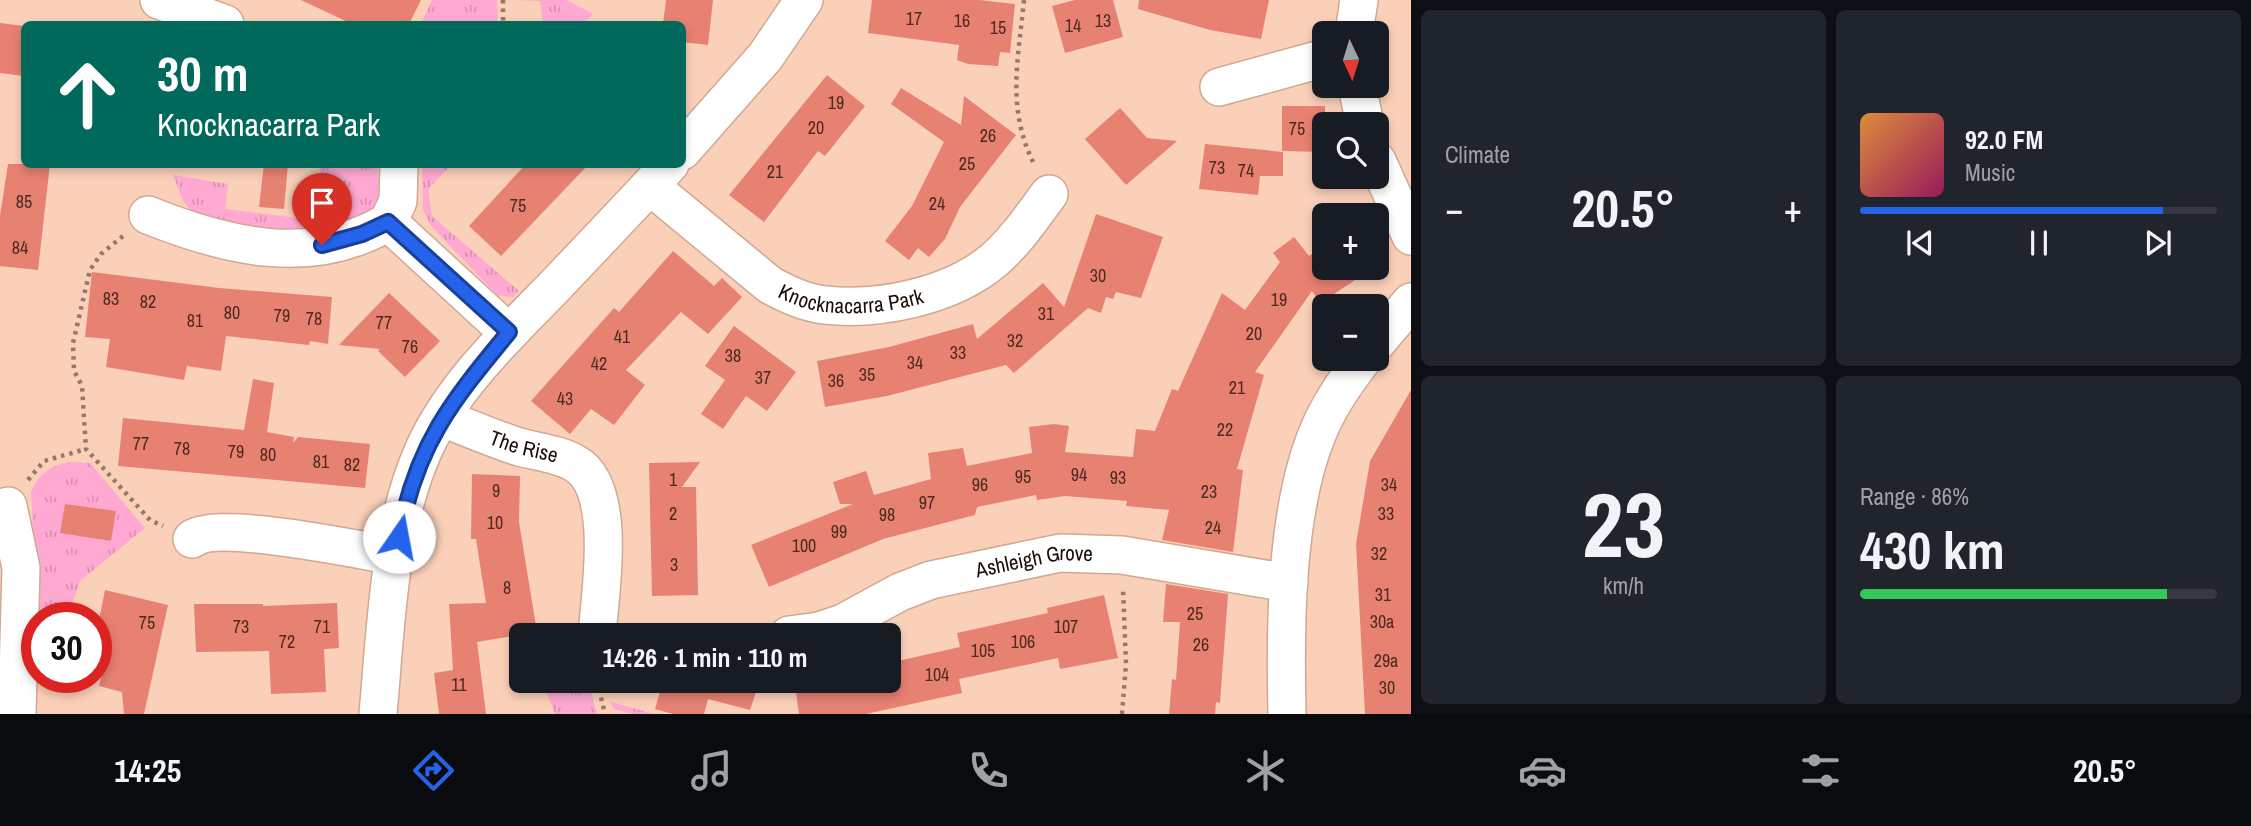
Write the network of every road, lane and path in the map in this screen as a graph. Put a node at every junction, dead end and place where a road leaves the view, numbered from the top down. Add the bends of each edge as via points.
1 (159, 0) edge
2 (503, 0) edge
3 (804, 0) edge
4 (1024, 0) edge
5 (1359, 0) edge
6 (217, 21) edge
7 (503, 21) edge
8 (1356, 21) edge
9 (1312, 62) edge
10 (1219, 87) dead end
11 (686, 146) edge
12 (399, 168) edge
13 (660, 175) edge
14 (1389, 187) edge
15 (1049, 194) joint
16 (148, 215) joint
17 (388, 222) junction
18 (1411, 236) edge
19 (1411, 302) edge
20 (1389, 328) edge
21 (509, 332) junction
22 (1354, 371) edge
23 (443, 418) junction
24 (86, 449) junction
25 (8, 506) joint
26 (192, 540) joint
27 (1122, 555) junction
28 (396, 556) junction
29 (1289, 583) junction
30 (598, 623) edge
31 (843, 623) edge
32 (600, 693) edge
33 (17, 714) edge
34 (378, 714) edge
35 (605, 714) edge
36 (1122, 714) edge
37 (1287, 714) edge

1 - 6 street
2 - 7 path
3 - 11 street via 765,57
4 - 15 path via 1015,101 1021,139
5 - 8 street
9 - 10 street
12 - 17 street via 398,201
13 - 15 street, Knocknacarra Park via 770,285 825,305 907,298 959,282 1007,248
13 - 21 street, Knocknacarra Park
14 - 18 street
16 - 17 street via 218,241 275,248 344,240
16 - 24 path via 90,270 73,342 74,371 82,386
17 - 21 street
19 - 20 street
21 - 23 street, Knocknacarra Park
22 - 29 street via 1317,434 1304,478
23 - 28 street via 425,447 413,480
23 - 30 street, The Rise via 583,470 599,498 602,526
24 - 25 path via 44,461
24 - 26 path via 150,520
25 - 33 street via 21,568
26 - 28 street via 208,534 240,534
27 - 29 street, Ashleigh Grove
27 - 31 street, Ashleigh Grove via 1060,553 958,573 900,592
27 - 36 path via 1126,664
28 - 34 street
29 - 37 street
32 - 35 path

